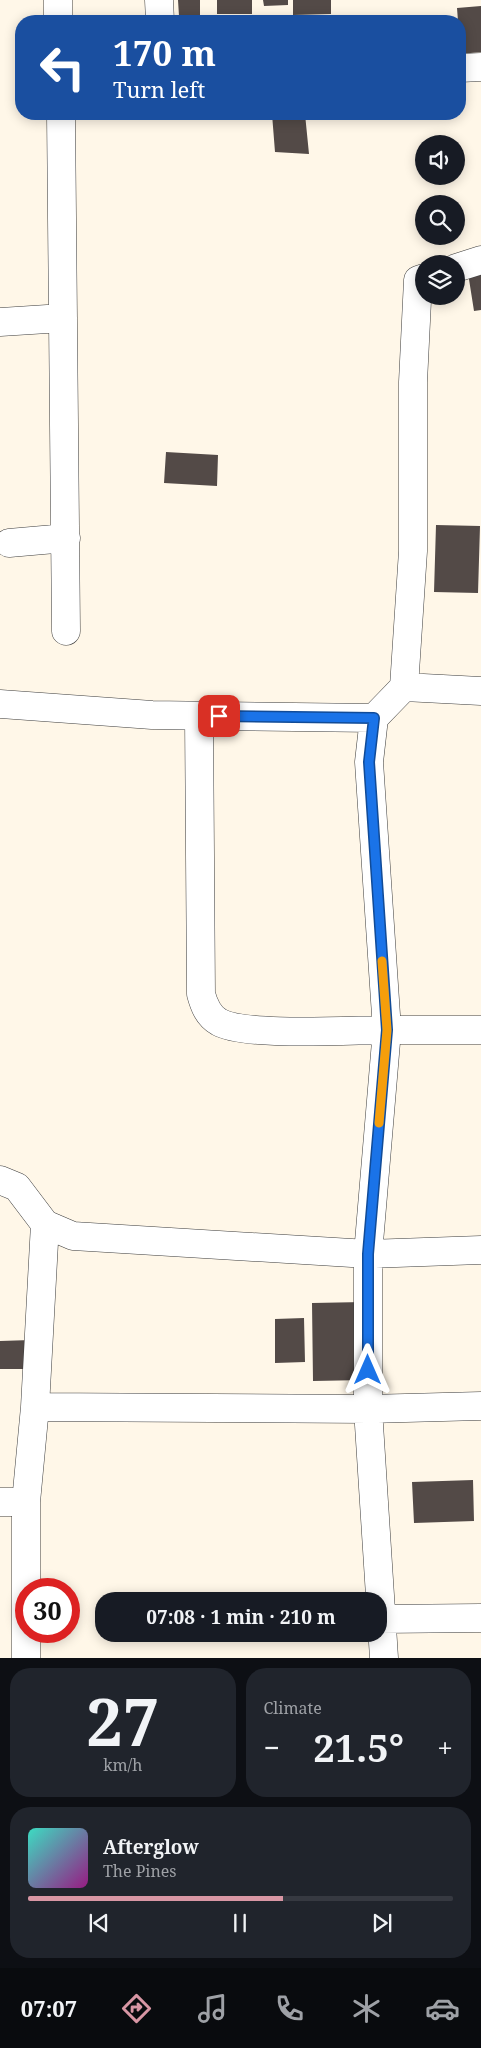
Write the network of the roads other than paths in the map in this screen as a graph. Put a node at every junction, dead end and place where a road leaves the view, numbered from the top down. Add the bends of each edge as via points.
1 (58, 0) edge
2 (159, 0) edge
3 (58, 15) edge
4 (160, 15) edge
5 (481, 67) edge
6 (466, 68) edge
7 (61, 120) edge
8 (481, 260) edge
9 (465, 265) edge
10 (417, 305) edge
11 (63, 318) junction
12 (0, 322) edge
13 (66, 538) junction
14 (9, 543) dead end
15 (66, 630) dead end
16 (404, 687) junction
17 (481, 691) edge
18 (0, 704) edge
19 (199, 716) junction
20 (374, 718) junction
21 (387, 1030) junction
22 (481, 1030) edge
23 (0, 1180) edge
24 (45, 1224) junction
25 (481, 1250) edge
26 (368, 1254) junction
27 (481, 1406) edge
28 (35, 1407) junction
29 (368, 1409) junction
30 (13, 1502) edge
31 (378, 1592) edge
32 (481, 1618) edge
33 (387, 1619) edge
34 (382, 1642) edge
35 (26, 1658) edge
36 (384, 1658) edge

1 - 3 street
2 - 4 street
5 - 6 street
7 - 11 street
8 - 9 street
10 - 16 street via 412,382 413,551
11 - 12 street
11 - 13 street
13 - 14 street
13 - 15 street
16 - 17 street
16 - 20 street
18 - 19 street
19 - 20 street
19 - 21 street via 201,994 205,1009 218,1022 233,1028
20 - 21 street via 369,762
21 - 22 street
21 - 26 street
23 - 24 street via 18,1186
24 - 26 street via 73,1236
24 - 28 street
25 - 26 street
26 - 29 street
27 - 29 street
28 - 29 street
28 - 30 street
29 - 31 street
30 - 35 street
32 - 33 street
34 - 36 street

